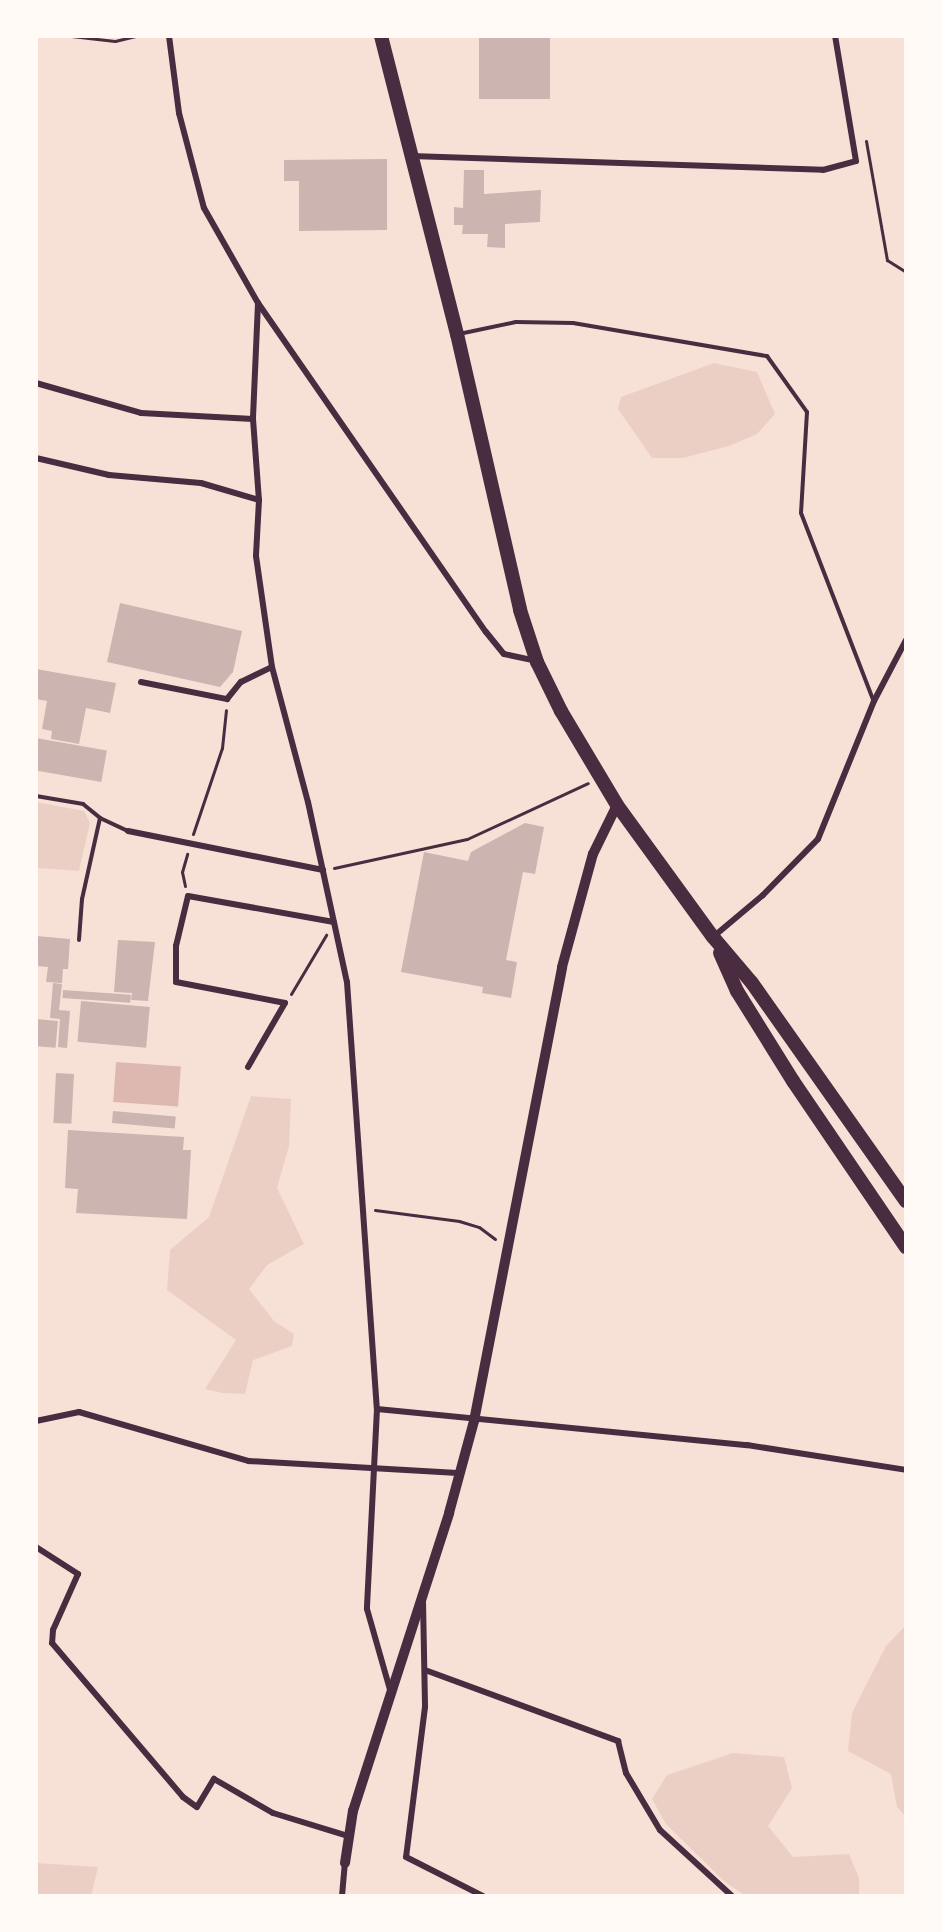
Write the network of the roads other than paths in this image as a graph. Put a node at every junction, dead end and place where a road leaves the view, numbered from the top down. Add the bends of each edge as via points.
1 (170, 36) edge
2 (381, 36) edge
3 (835, 36) edge
4 (410, 156) junction
5 (258, 303) junction
6 (457, 334) junction
7 (36, 383) edge
8 (253, 419) junction
9 (36, 458) edge
10 (259, 500) junction
11 (906, 640) edge
12 (537, 662) junction
13 (272, 668) junction
14 (141, 682) dead end
15 (874, 701) junction
16 (36, 796) edge
17 (617, 806) junction
18 (100, 818) junction
19 (128, 831) joint
20 (323, 870) junction
21 (334, 922) junction
22 (713, 937) junction
23 (79, 940) dead end
24 (248, 1067) dead end
25 (906, 1201) edge
26 (906, 1247) edge
27 (377, 1409) junction
28 (36, 1421) edge
29 (474, 1421) junction
30 (375, 1469) junction
31 (906, 1470) edge
32 (458, 1473) junction
33 (36, 1547) edge
34 (423, 1595) junction
35 (425, 1670) junction
36 (391, 1694) junction
37 (348, 1836) junction
38 (345, 1863) joint
39 (342, 1896) edge
40 (483, 1896) edge
41 (732, 1896) edge

1 - 5 street via 181,124 204,208
2 - 4 highway
3 - 4 street via 856,161 823,170
4 - 6 highway
5 - 8 street
5 - 12 street via 486,632 504,654
6 - 12 highway via 519,610
6 - 15 lane via 516,322 573,322 767,356 807,412 801,513
7 - 8 street via 141,413
8 - 10 street
9 - 10 street via 109,475 201,483
10 - 13 street via 256,556
11 - 15 street
12 - 17 highway
13 - 14 street via 241,682 227,699
13 - 20 street
15 - 22 street via 818,839 763,895
16 - 18 lane via 84,804
17 - 22 highway
17 - 29 street via 593,854 562,967
18 - 19 lane
18 - 23 lane via 82,899
19 - 20 street
20 - 21 street
21 - 24 street via 188,896 176,946 176,982 285,1003
21 - 27 street via 347,982
22 - 25 highway via 752,983
22 - 26 highway via 737,991
27 - 29 street
27 - 30 street
28 - 30 street via 79,1412 249,1461
29 - 31 street via 747,1445
29 - 32 street
30 - 32 street
30 - 36 street via 367,1609
32 - 34 street
33 - 37 street via 78,1574 53,1630 52,1643 183,1797 197,1807 214,1779 273,1813
34 - 35 street
34 - 36 street
35 - 40 street via 425,1707 406,1857
35 - 41 street via 618,1741 626,1773 660,1830
36 - 37 street
37 - 38 street
38 - 39 street

